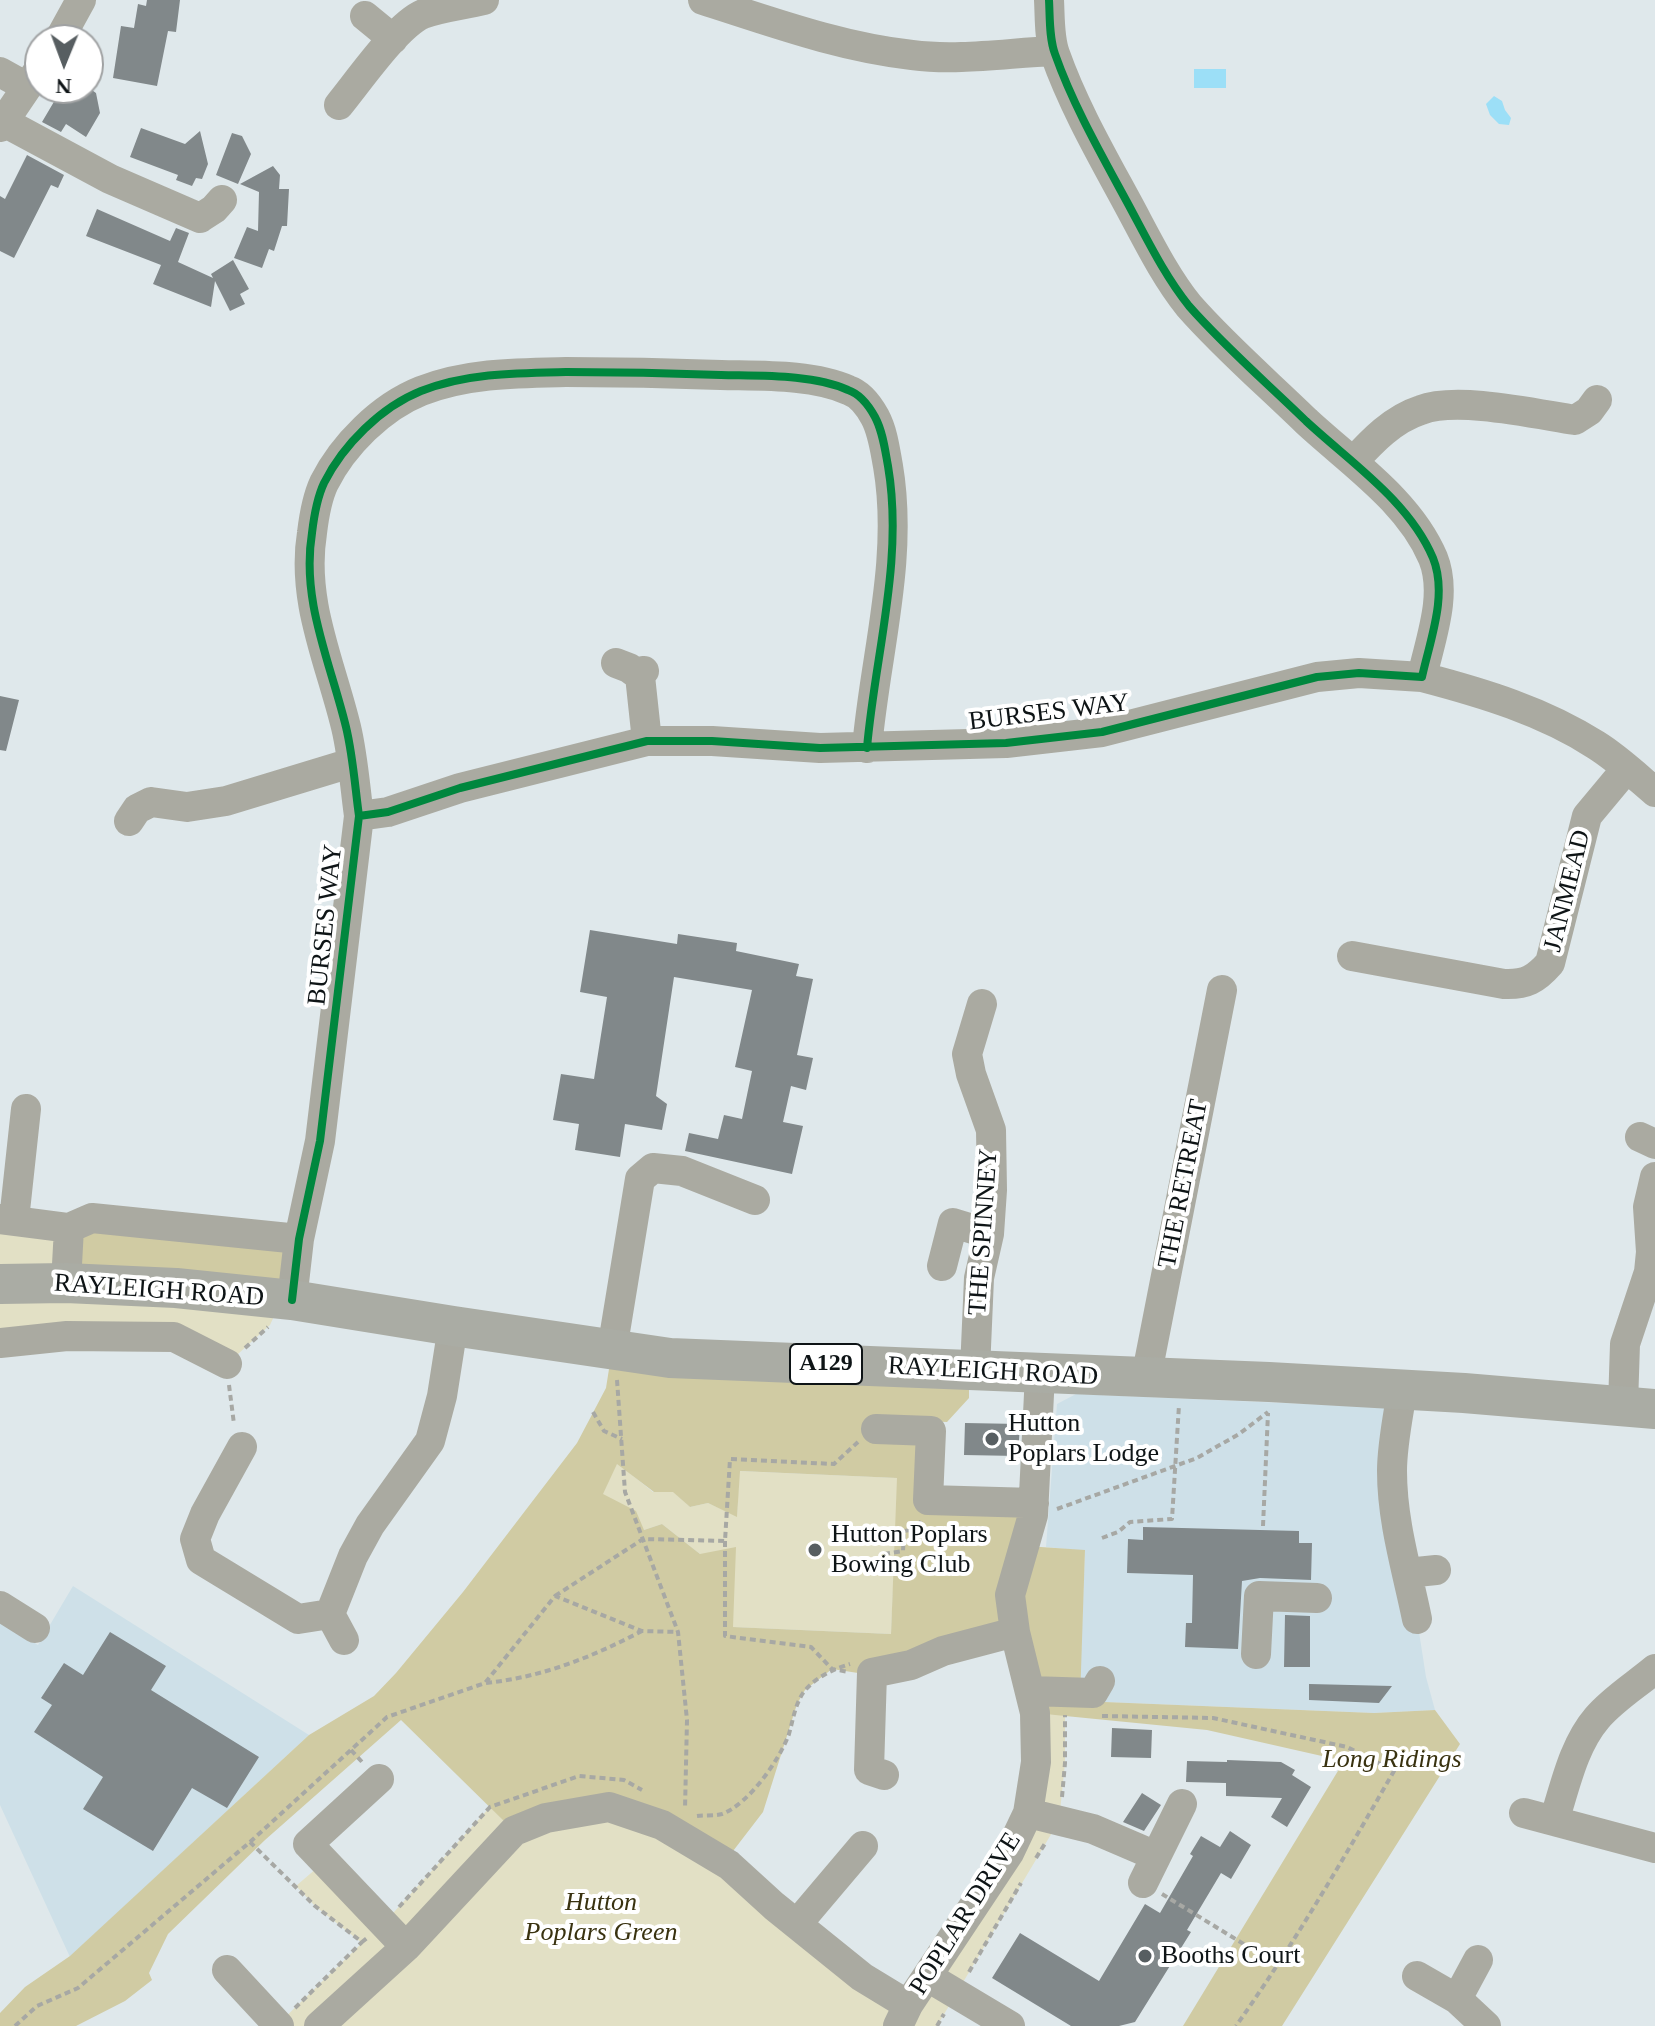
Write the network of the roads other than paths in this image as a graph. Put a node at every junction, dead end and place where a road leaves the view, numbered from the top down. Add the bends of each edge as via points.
1 (81, 0) edge
2 (484, 0) edge
3 (703, 0) edge
4 (1049, 0) edge
5 (365, 16) dead end
6 (68, 24) edge
7 (393, 39) junction
8 (1054, 51) junction
9 (0, 72) edge
10 (24, 76) edge
11 (24, 92) edge
12 (339, 105) dead end
13 (2, 125) edge
14 (209, 219) dead end
15 (1597, 400) dead end
16 (1353, 462) junction
17 (633, 670) dead end
18 (1422, 677) junction
19 (647, 741) junction
20 (867, 748) junction
21 (351, 763) junction
22 (1627, 768) junction
23 (1655, 792) edge
24 (140, 801) dead end
25 (359, 816) junction
26 (1352, 956) dead end
27 (1222, 990) dead end
28 (982, 1004) dead end
29 (26, 1109) dead end
30 (1655, 1177) edge
31 (755, 1200) dead end
32 (7, 1219) edge
33 (69, 1228) junction
34 (989, 1234) junction
35 (299, 1239) junction
36 (942, 1266) dead end
37 (66, 1283) junction
38 (0, 1284) edge
39 (292, 1300) junction
40 (453, 1326) junction
41 (0, 1343) edge
42 (612, 1350) junction
43 (227, 1364) dead end
44 (975, 1370) junction
45 (1040, 1374) junction
46 (1164, 1379) junction
47 (1402, 1391) junction
48 (1639, 1407) edge
49 (876, 1429) road end
50 (242, 1447) dead end
51 (1033, 1509) junction
52 (1317, 1598) dead end
53 (0, 1606) edge
54 (1417, 1619) dead end
55 (35, 1628) dead end
56 (1015, 1632) junction
57 (1256, 1654) dead end
58 (1655, 1669) edge
59 (1100, 1681) dead end
60 (1033, 1702) junction
61 (884, 1775) dead end
62 (379, 1779) dead end
63 (1182, 1804) dead end
64 (1028, 1813) junction
65 (1524, 1813) dead end
66 (1554, 1821) junction
67 (863, 1846) dead end
68 (1655, 1848) edge
69 (797, 1924) junction
70 (406, 1947) junction
71 (1478, 1960) dead end
72 (227, 1970) dead end
73 (1417, 1976) dead end
74 (928, 1977) junction
75 (1457, 1999) junction
76 (903, 2016) edge
77 (278, 2026) edge
78 (319, 2026) edge
79 (1010, 2026) edge
80 (1486, 2026) edge

1 - 6 street
2 - 7 street via 424,14
3 - 8 street via 804,32 915,56
4 - 8 street
5 - 7 street
7 - 12 street
8 - 16 street via 1108,168 1188,304
9 - 10 street
11 - 13 street
13 - 14 street via 110,179
15 - 16 street via 1582,433 1481,407 1423,408 1370,442
16 - 18 street via 1415,525 1433,559 1440,594
17 - 19 street
18 - 20 street, BURSES WAY via 1317,677 1102,732 1006,743
18 - 22 street, BURSES WAY via 1523,708 1597,745
19 - 20 street, BURSES WAY
19 - 25 street, BURSES WAY
20 - 21 street via 894,510 884,443 867,405 851,390 818,381 645,371 536,373 456,379 417,392 359,434 324,484 309,552 309,586
21 - 24 street via 226,801 187,807
21 - 25 street
22 - 23 street, BURSES WAY
22 - 26 street, JANMEAD via 1587,816 1550,963 1539,976 1523,985 1504,984
25 - 35 street, BURSES WAY via 320,1141
27 - 46 street, THE RETREAT
28 - 34 street, THE SPINNEY via 967,1054 991,1130
29 - 32 street
30 - 48 street via 1648,1207 1649,1272 1625,1344
31 - 42 street via 682,1171 653,1168 640,1179
32 - 33 street
33 - 35 street via 92,1218
33 - 37 street
34 - 36 street via 953,1223
34 - 44 street, THE SPINNEY via 979,1278
35 - 39 street, BURSES WAY
37 - 38 main road, RAYLEIGH ROAD / A129
37 - 39 main road, RAYLEIGH ROAD / A129
39 - 40 main road, RAYLEIGH ROAD / A129
40 - 42 main road, RAYLEIGH ROAD / A129
40 - 50 street via 430,1441 353,1556 337,1627 298,1619 201,1560 195,1539
41 - 43 street, RAYLEIGH ROAD via 67,1336 174,1337
42 - 44 main road, RAYLEIGH ROAD / A129 via 670,1358
44 - 45 main road, RAYLEIGH ROAD / A129
45 - 46 main road, RAYLEIGH ROAD / A129
45 - 51 street, POPLAR DRIVE
46 - 47 main road, RAYLEIGH ROAD / A129 via 1268,1397
47 - 48 main road, RAYLEIGH ROAD / A129
47 - 54 street via 1392,1469 1397,1535 1422,1572
49 - 51 street via 931,1431 928,1500
51 - 56 street, POPLAR DRIVE via 1010,1595
52 - 57 street via 1259,1596
53 - 55 street
56 - 60 street, POPLAR DRIVE
56 - 61 street via 872,1673 869,1770
58 - 66 street via 1586,1733
59 - 60 street via 1093,1693
60 - 64 street, POPLAR DRIVE via 1036,1762
62 - 70 street via 308,1844 373,1933
63 - 64 street via 1150,1870 1093,1829
64 - 74 street, POPLAR DRIVE via 1009,1853
65 - 66 street
66 - 68 street
67 - 69 street
69 - 70 street via 729,1865 662,1825 609,1807 546,1818 514,1831
69 - 76 street
70 - 78 street
71 - 75 street
72 - 77 street
73 - 75 street
74 - 76 street, POPLAR DRIVE
74 - 79 street
75 - 80 street

